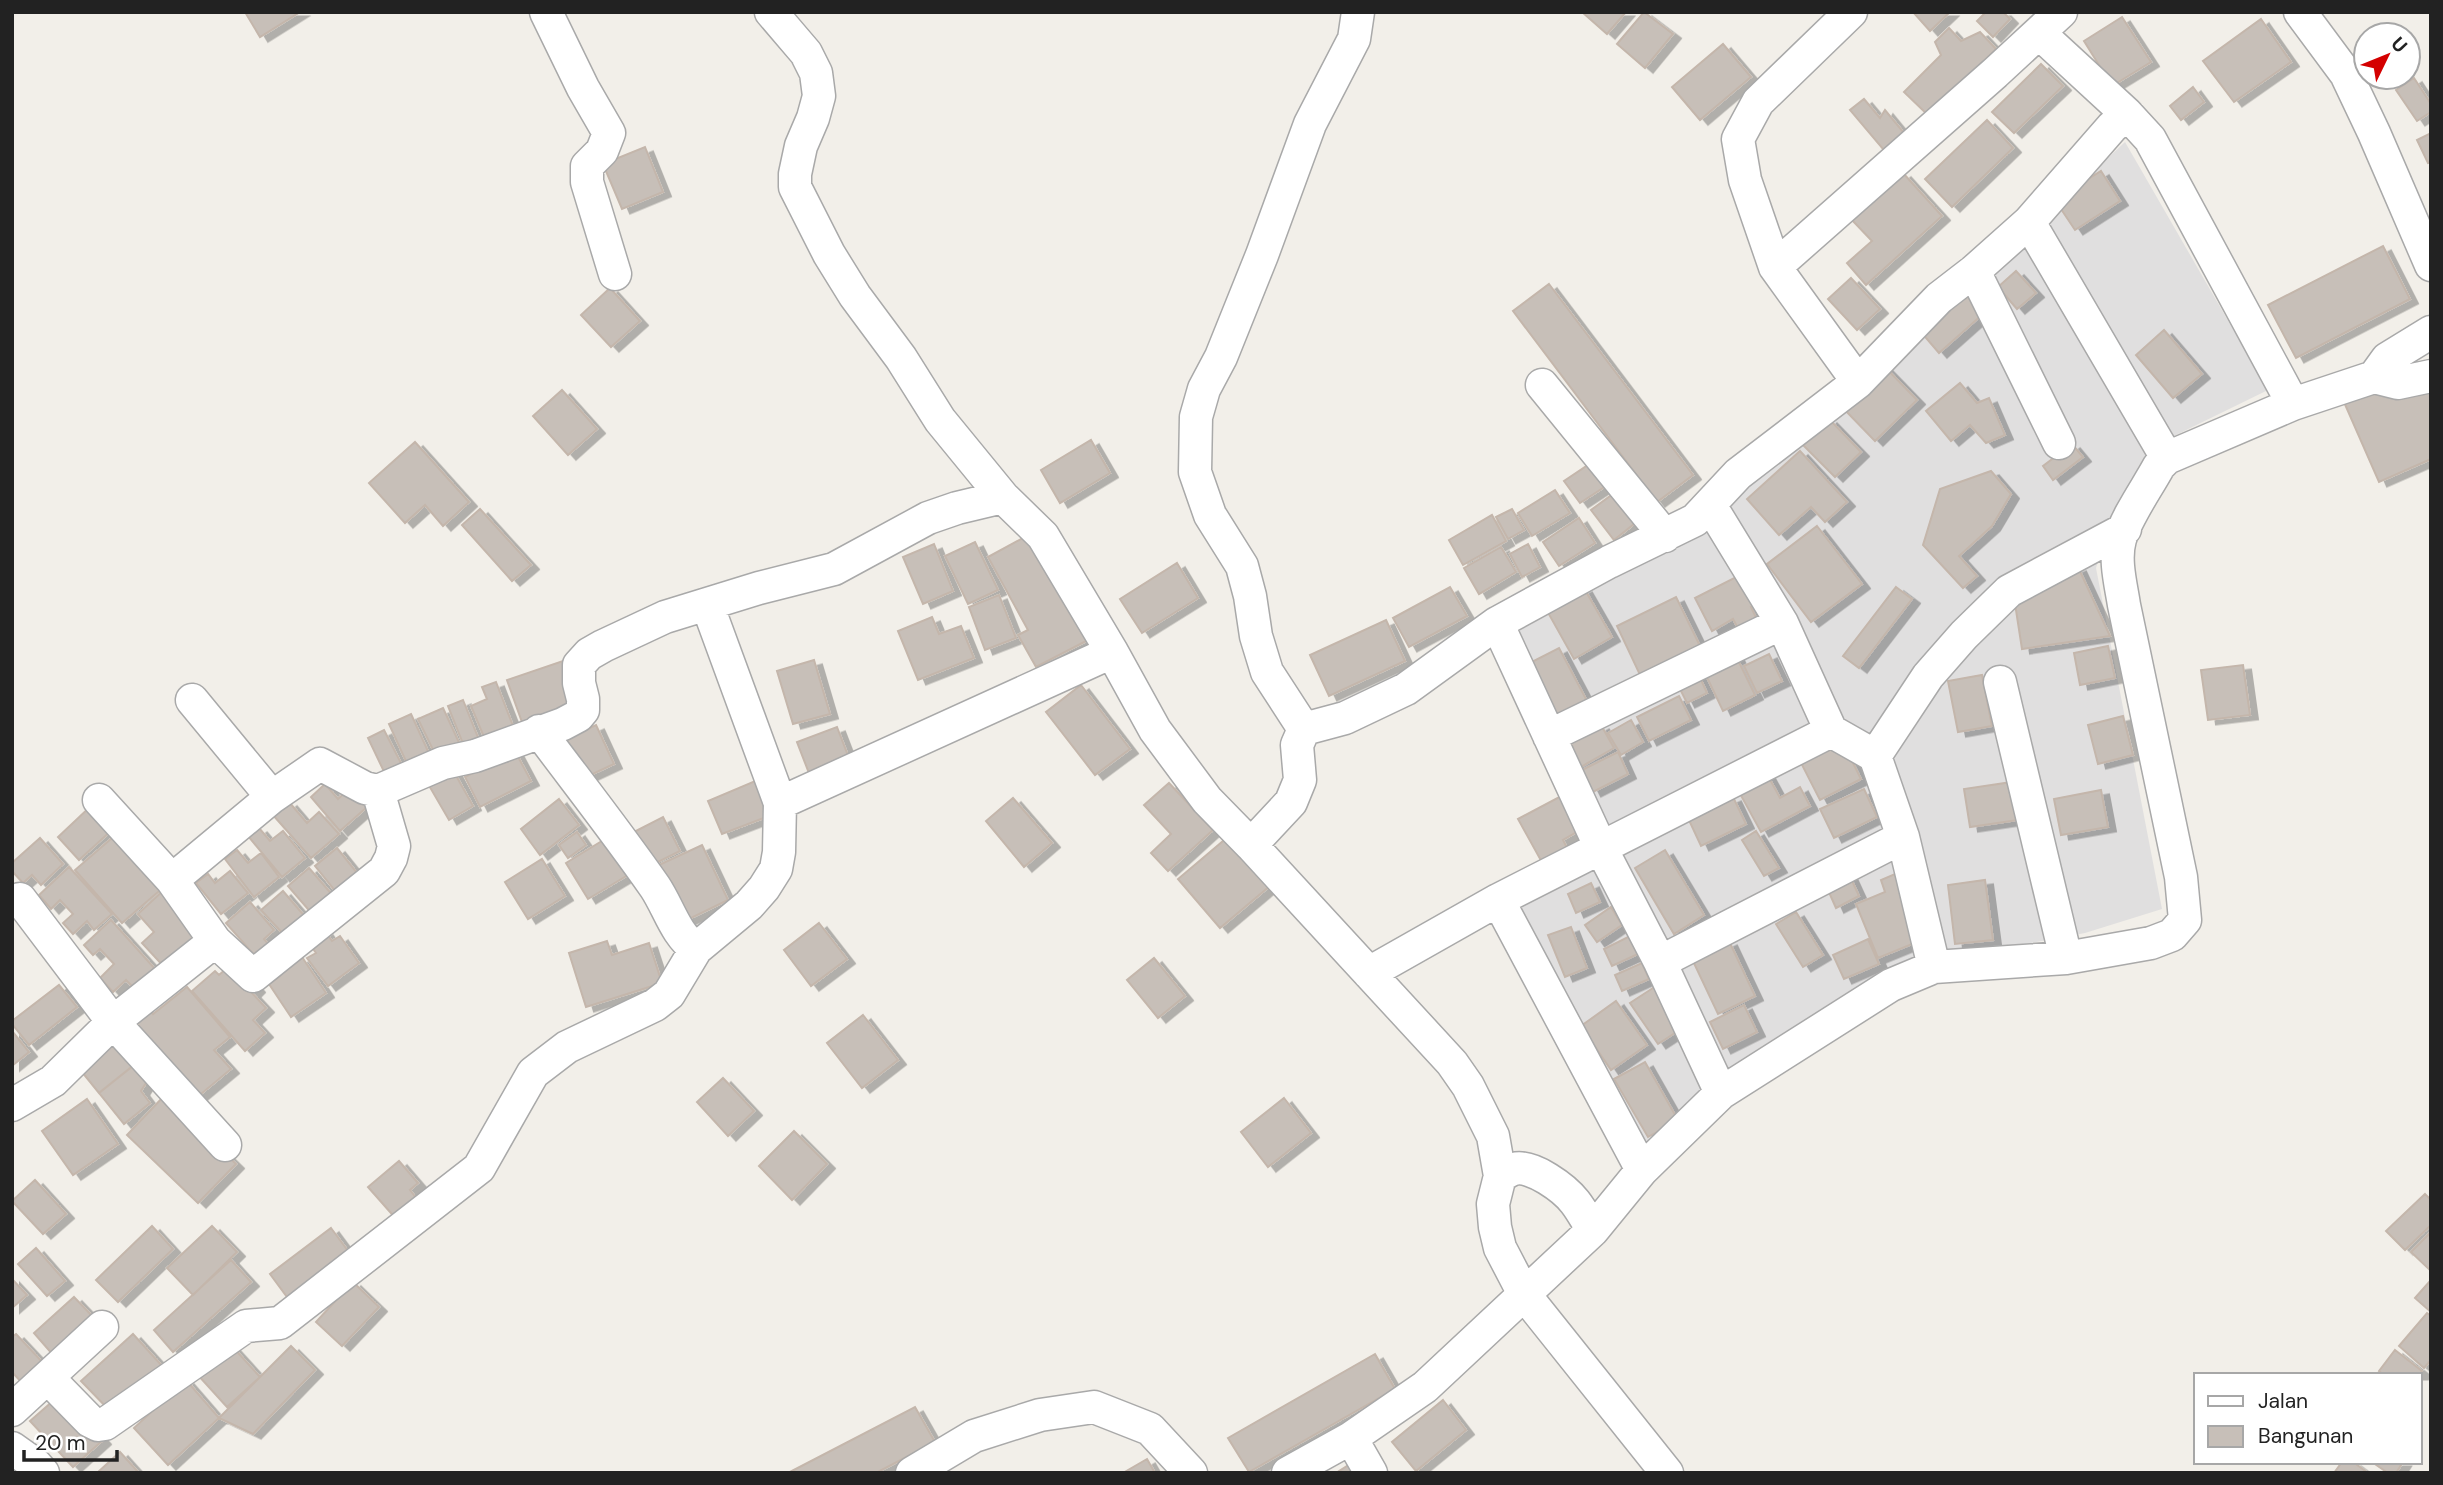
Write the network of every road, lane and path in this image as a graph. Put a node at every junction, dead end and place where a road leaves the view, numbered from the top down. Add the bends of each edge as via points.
1 (546, 12) edge
2 (772, 12) edge
3 (1358, 12) edge
4 (1851, 12) edge
5 (2300, 12) edge
6 (2050, 23) edge
7 (2127, 114) junction
8 (2029, 222) junction
9 (2423, 226) edge
10 (2431, 265) edge
11 (1776, 267) junction
12 (1975, 271) junction
13 (615, 274) dead end
14 (2431, 332) edge
15 (2431, 376) edge
16 (2374, 377) junction
17 (1858, 382) junction
18 (1542, 385) dead end
19 (2293, 404) junction
20 (2059, 443) dead end
21 (2167, 458) junction
22 (1003, 498) junction
23 (1710, 505) junction
24 (2124, 529) junction
25 (1665, 536) junction
26 (708, 604) junction
27 (1497, 623) junction
28 (1782, 623) junction
29 (1112, 652) junction
30 (2000, 682) dead end
31 (192, 700) dead end
32 (1304, 729) junction
33 (1831, 731) junction
34 (539, 732) junction
35 (1549, 736) junction
36 (1875, 756) junction
37 (378, 791) junction
38 (272, 797) junction
39 (99, 800) dead end
40 (780, 803) junction
41 (1903, 837) junction
42 (1251, 845) junction
43 (1601, 848) junction
44 (172, 880) junction
45 (20, 899) dead end
46 (1498, 900) junction
47 (215, 941) junction
48 (696, 949) junction
49 (2066, 958) junction
50 (1660, 962) junction
51 (1934, 967) junction
52 (1369, 973) junction
53 (113, 1023) junction
54 (1721, 1093) junction
55 (12, 1105) edge
56 (225, 1145) dead end
57 (1642, 1170) junction
58 (1500, 1176) junction
59 (1593, 1230) junction
60 (1524, 1294) junction
61 (102, 1327) dead end
62 (48, 1378) junction
63 (12, 1410) edge
64 (1351, 1438) junction
65 (12, 1448) edge
66 (43, 1473) edge
67 (912, 1473) edge
68 (1191, 1473) edge
69 (1288, 1473) edge
70 (1371, 1473) edge
71 (1667, 1473) edge

1 - 13 street via 609,133 587,166 587,183
2 - 22 street via 806,53 816,73 819,96 795,174 800,200 855,296 940,420
3 - 32 street via 1354,39 1310,124 1196,417 1195,472 1210,515 1242,566 1267,672
4 - 11 street via 1758,102 1738,139 1745,180
5 - 9 street via 2346,74
6 - 7 street
6 - 11 street
7 - 8 street
7 - 19 street via 2150,139
8 - 12 street
8 - 21 street
9 - 10 street
11 - 17 street
12 - 17 street via 1938,298
12 - 20 street
14 - 16 street via 2387,359
15 - 16 street via 2398,383
16 - 19 street
17 - 23 street via 1738,474
18 - 25 street
19 - 21 street
21 - 24 street
22 - 26 street via 928,518 834,569
22 - 29 street via 1043,536
23 - 25 street via 1695,520
23 - 28 street
24 - 36 street via 2009,592 1928,676
24 - 49 street via 2118,567 2181,877 2185,920 2172,935 2151,943
25 - 27 street
26 - 34 street via 633,631 589,654 579,665 583,710 563,724
26 - 40 street
27 - 32 street via 1406,689 1345,718
27 - 35 street
28 - 33 street
28 - 35 street
29 - 40 street
29 - 42 street via 1170,752 1207,800
30 - 49 street
31 - 38 street
32 - 42 street via 1297,746 1300,780 1292,802
33 - 36 street
33 - 43 street
34 - 37 street via 443,763
34 - 48 street via 652,883 680,934
35 - 43 street
36 - 41 street
37 - 38 street via 320,764
37 - 47 street via 394,846 384,871 253,976
38 - 44 street
39 - 44 street
40 - 48 street via 776,869 749,905
41 - 50 street
41 - 51 street
42 - 52 street
43 - 46 street
43 - 50 street
44 - 47 street
45 - 53 street
46 - 52 street
46 - 57 street
47 - 53 street
48 - 62 street via 669,994 656,1005 567,1047 533,1073 479,1168 280,1323 246,1326 105,1424 90,1421
49 - 51 street
50 - 54 street
51 - 54 street via 1891,985
52 - 58 street via 1468,1086 1493,1136
53 - 55 street via 53,1081
53 - 56 street
54 - 57 street
57 - 59 street
58 - 59 street via 1525,1168 1542,1176 1574,1201
58 - 60 street via 1493,1204 1495,1227 1500,1248
59 - 60 street
60 - 64 street via 1425,1387
60 - 71 street
61 - 62 street
62 - 63 street
64 - 69 street
64 - 70 street
65 - 66 street
67 - 68 street via 974,1436 1040,1415 1094,1408 1150,1429

